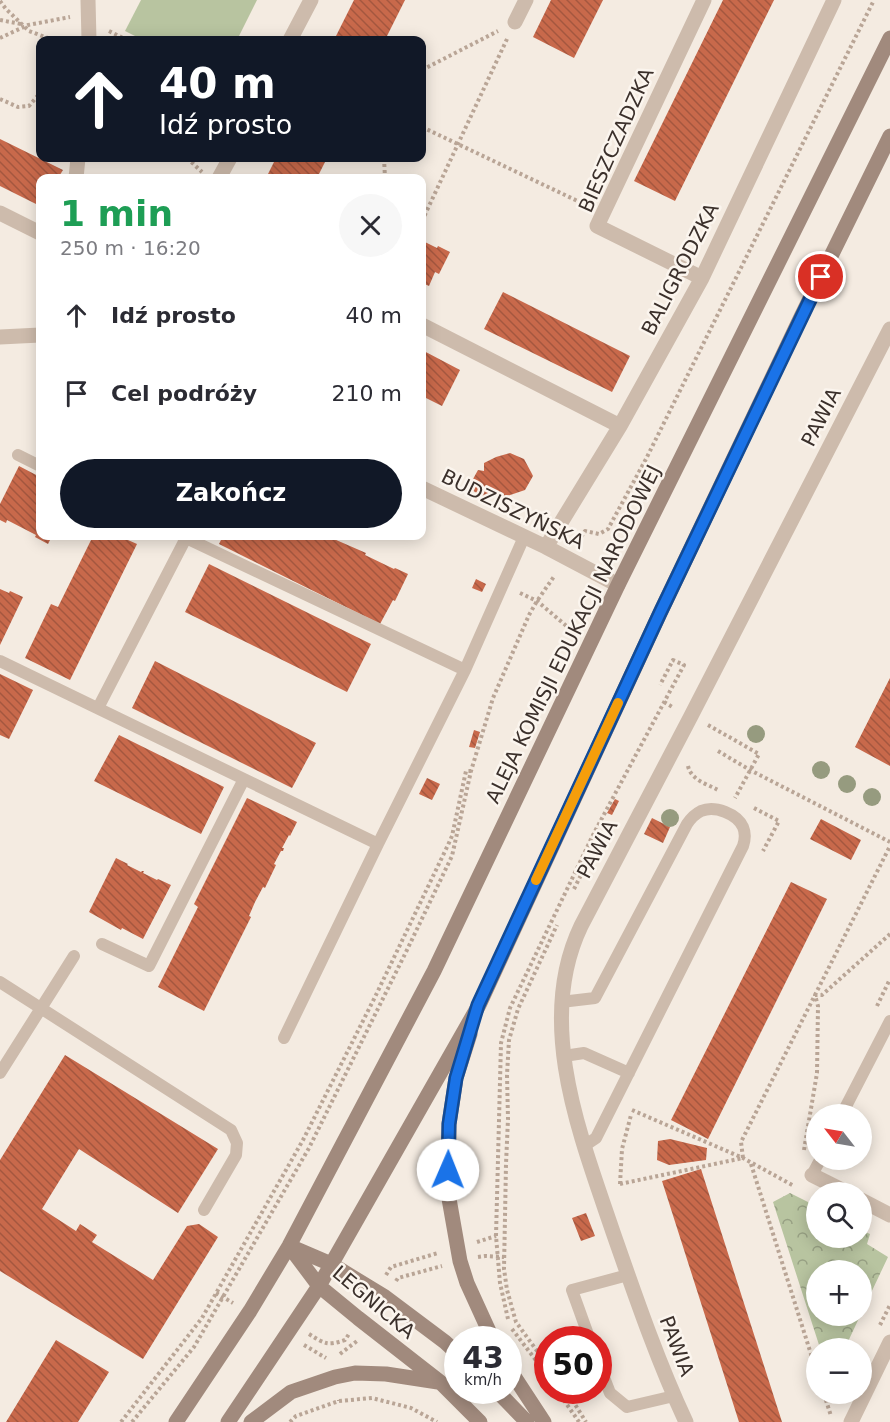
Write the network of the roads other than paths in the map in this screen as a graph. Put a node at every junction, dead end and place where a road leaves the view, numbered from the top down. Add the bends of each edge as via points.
1 (311, 0) edge
2 (526, 0) edge
3 (704, 0) edge
4 (834, 0) edge
5 (88, 7) edge
6 (515, 22) road end
7 (88, 36) edge
8 (292, 36) edge
9 (890, 38) edge
10 (890, 136) edge
11 (0, 213) edge
12 (36, 231) edge
13 (702, 278) junction
14 (426, 327) edge
15 (890, 329) edge
16 (36, 335) edge
17 (0, 338) edge
18 (620, 426) junction
19 (18, 455) dead end
20 (36, 464) edge
21 (426, 490) edge
22 (524, 537) junction
23 (183, 540) edge
24 (193, 540) edge
25 (546, 547) junction
26 (618, 585) junction
27 (0, 661) edge
28 (465, 670) junction
29 (98, 708) junction
30 (244, 779) junction
31 (378, 844) junction
32 (102, 944) dead end
33 (74, 956) dead end
34 (0, 982) edge
35 (561, 1002) junction
36 (478, 1005) junction
37 (41, 1008) junction
38 (890, 1021) edge
39 (284, 1038) dead end
40 (564, 1056) junction
41 (0, 1073) edge
42 (629, 1073) junction
43 (847, 1104) edge
44 (585, 1146) junction
45 (815, 1170) edge
46 (812, 1175) joint
47 (826, 1182) edge
48 (872, 1206) edge
49 (204, 1210) dead end
50 (890, 1215) edge
51 (290, 1246) junction
52 (331, 1264) junction
53 (628, 1275) junction
54 (319, 1286) junction
55 (487, 1326) edge
56 (585, 1326) edge
57 (444, 1341) edge
58 (890, 1342) edge
59 (440, 1382) junction
60 (522, 1388) edge
61 (612, 1395) edge
62 (674, 1396) junction
63 (510, 1404) edge
64 (176, 1422) edge
65 (228, 1422) edge
66 (251, 1422) edge
67 (480, 1422) edge
68 (527, 1422) edge
69 (544, 1422) edge
70 (686, 1422) edge
71 (851, 1422) edge

1 - 8 street
2 - 6 street
3 - 13 street, BIESZCZADZKA via 597,226
4 - 13 street, BALIGRODZKA
5 - 7 street
9 - 26 main road, ALEJA KOMISJI EDUKACJI NARODOWEJ
10 - 36 main road via 665,602
11 - 12 street
13 - 18 street, BALIGRODZKA
14 - 18 street
15 - 35 street, PAWIA via 573,943
16 - 17 street
18 - 25 street, BALIGRODZKA
19 - 20 lane
21 - 22 street, BUDZISZYŃSKA
22 - 25 street, BUDZISZYŃSKA
22 - 28 lane
23 - 29 lane
24 - 28 lane
25 - 26 street, BUDZISZYŃSKA
26 - 51 main road, ALEJA KOMISJI EDUKACJI NARODOWEJ via 434,971
27 - 29 lane
28 - 31 lane
29 - 30 lane
30 - 31 lane
30 - 32 lane via 148,966
31 - 39 lane
33 - 37 lane
34 - 37 lane
35 - 40 street, PAWIA
35 - 42 lane via 595,998 693,816 714,808 738,820 744,831 743,846
36 - 52 main road
36 - 55 main road via 456,1078 449,1124 448,1193 460,1261
37 - 41 lane
37 - 49 lane via 231,1130 237,1143 236,1155
38 - 43 lane
40 - 42 lane via 584,1053
40 - 44 street, PAWIA
42 - 44 lane via 596,1138
44 - 53 street, PAWIA
45 - 46 lane
46 - 47 street
48 - 50 street
51 - 52 main road, LEGNICKA
51 - 54 main road, LEGNICKA
51 - 64 main road, ALEJA KOMISJI EDUKACJI NARODOWEJ
52 - 54 main road
52 - 57 main road, LEGNICKA
53 - 56 lane via 572,1290
53 - 62 street, PAWIA
54 - 59 main road, LEGNICKA
54 - 65 main road
58 - 71 street
59 - 66 main road via 386,1374 335,1377 291,1392
59 - 67 main road, LEGNICKA
60 - 69 main road
61 - 62 lane via 627,1407
62 - 70 street, PAWIA
63 - 68 main road

